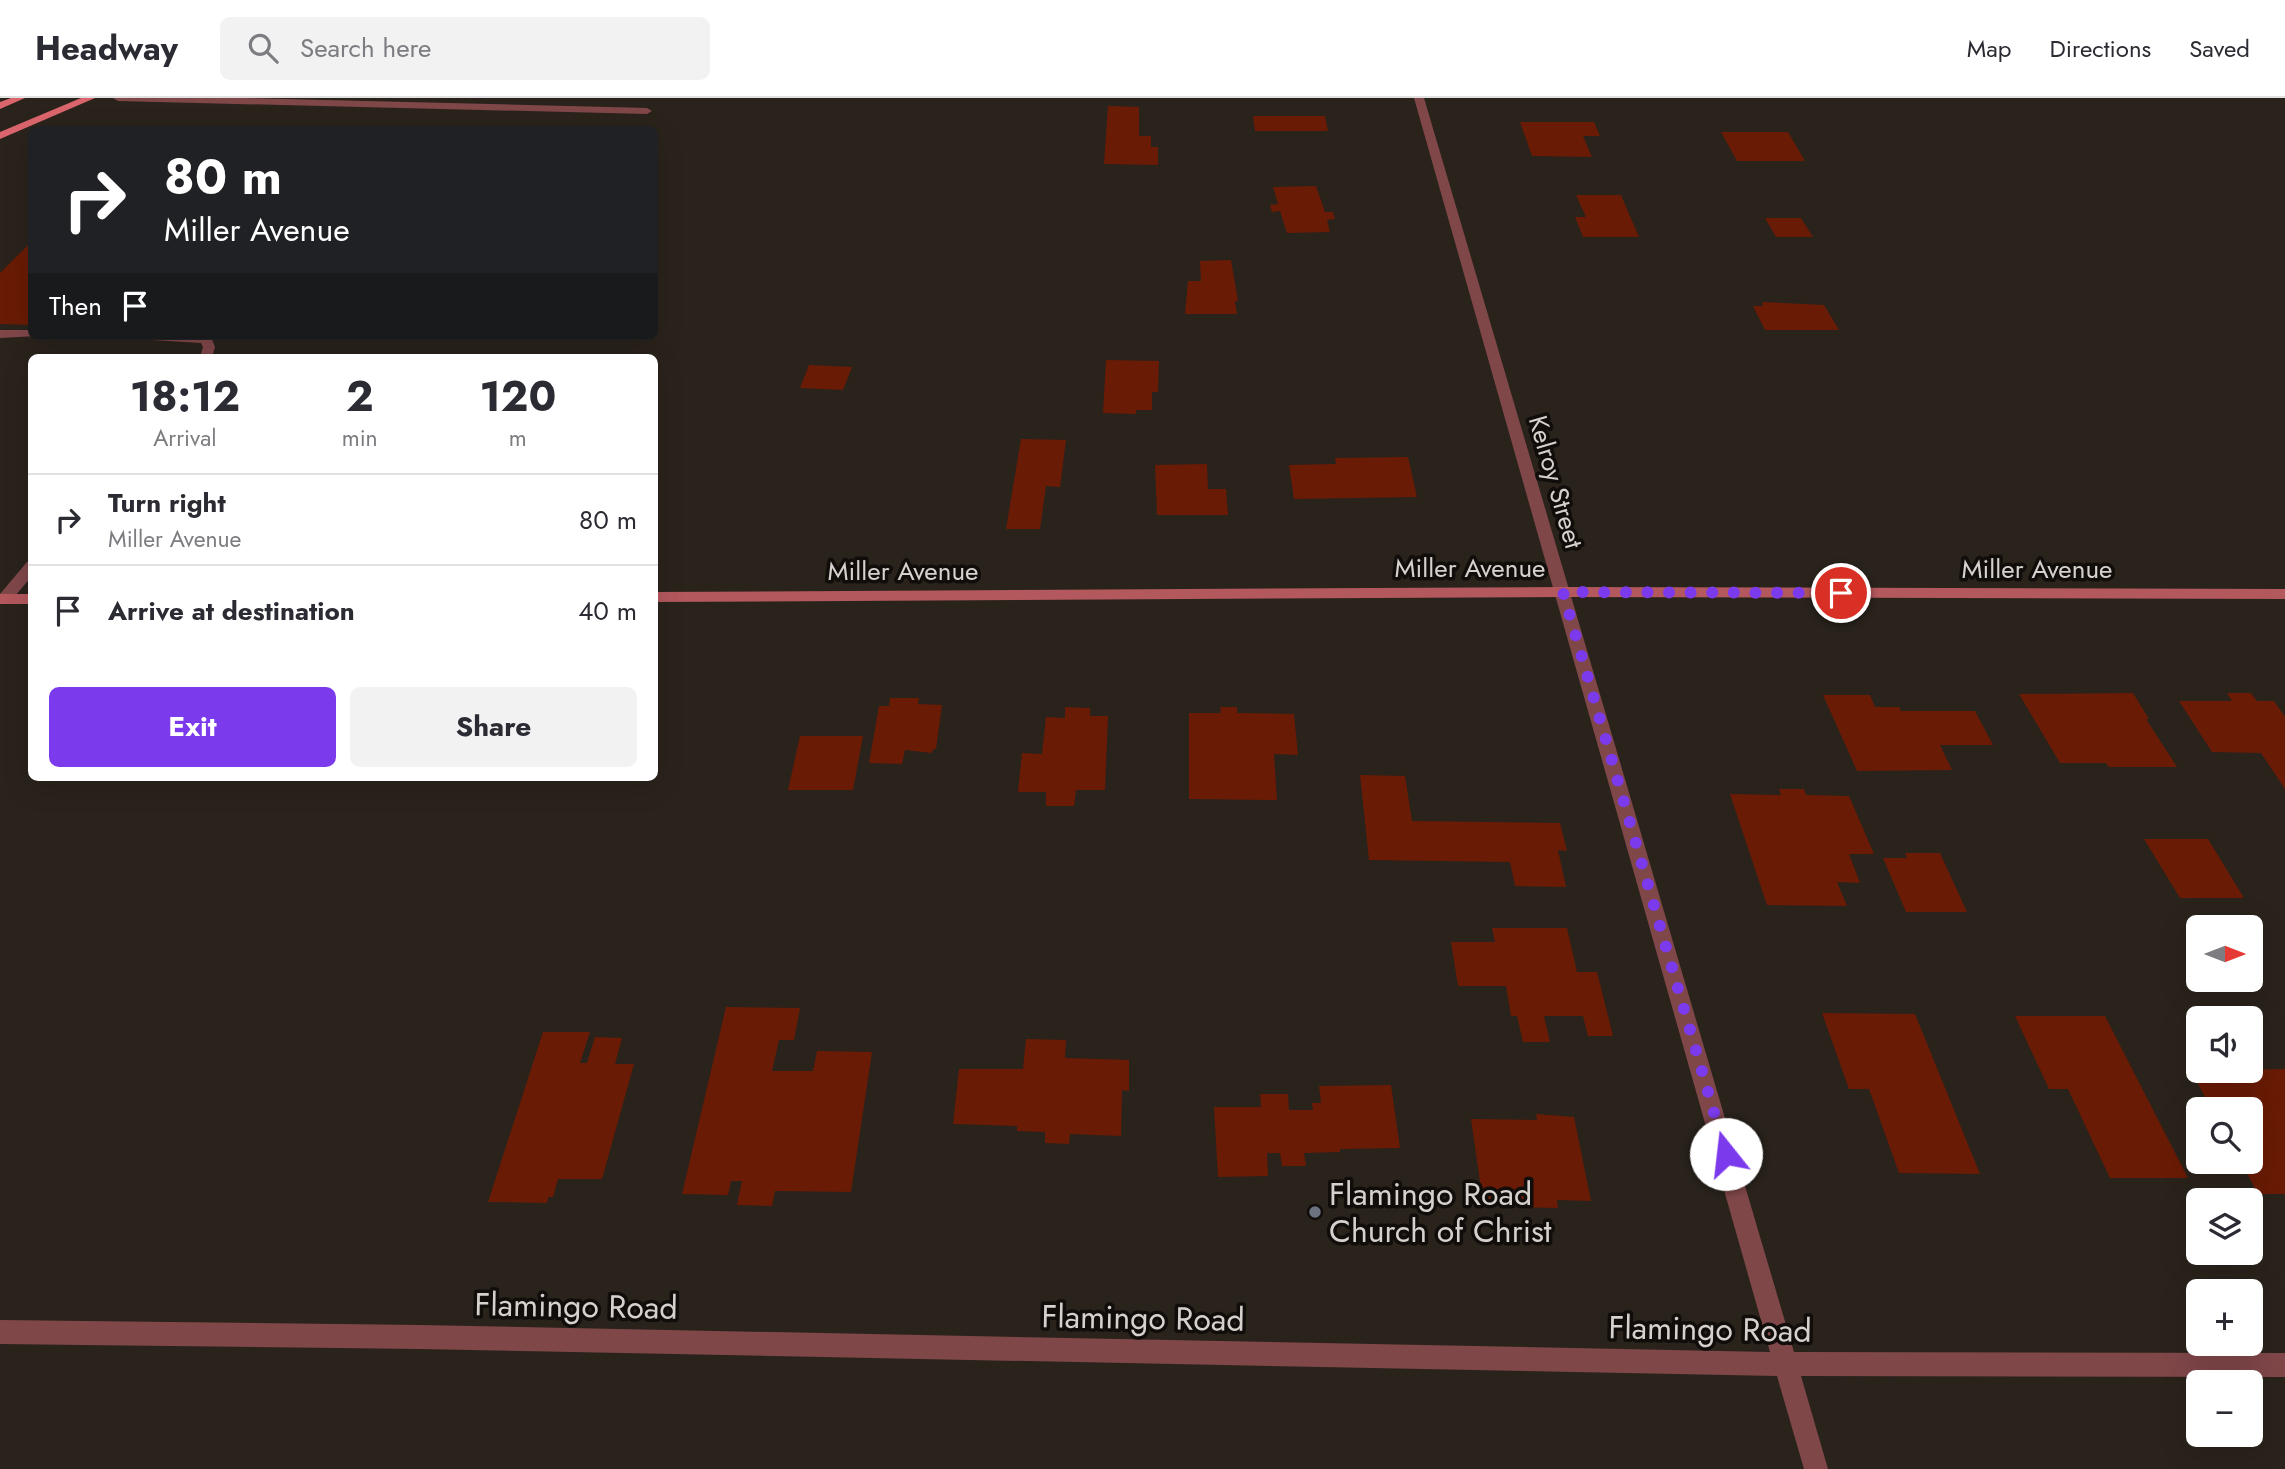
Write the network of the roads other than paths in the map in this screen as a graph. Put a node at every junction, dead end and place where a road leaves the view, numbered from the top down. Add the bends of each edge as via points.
1 (20, 98) edge
2 (90, 98) edge
3 (117, 98) edge
4 (1419, 98) edge
5 (0, 106) edge
6 (647, 111) dead end
7 (0, 136) edge
8 (0, 334) edge
9 (28, 334) edge
10 (28, 571) edge
11 (1563, 592) junction
12 (2285, 594) edge
13 (658, 597) edge
14 (2, 600) edge
15 (28, 600) edge
16 (0, 1332) edge
17 (1786, 1364) junction
18 (2285, 1365) edge
19 (1816, 1469) edge

1 - 5 main road
2 - 7 main road
3 - 6 street
4 - 11 street, Kelroy Street
8 - 9 street
10 - 14 street
11 - 12 main road, Miller Avenue
11 - 13 main road, Miller Avenue
11 - 17 street, Kelroy Street
14 - 15 main road
16 - 17 street, Flamingo Road via 420,1336
17 - 18 street, Flamingo Road
17 - 19 street, Kelroy Street

